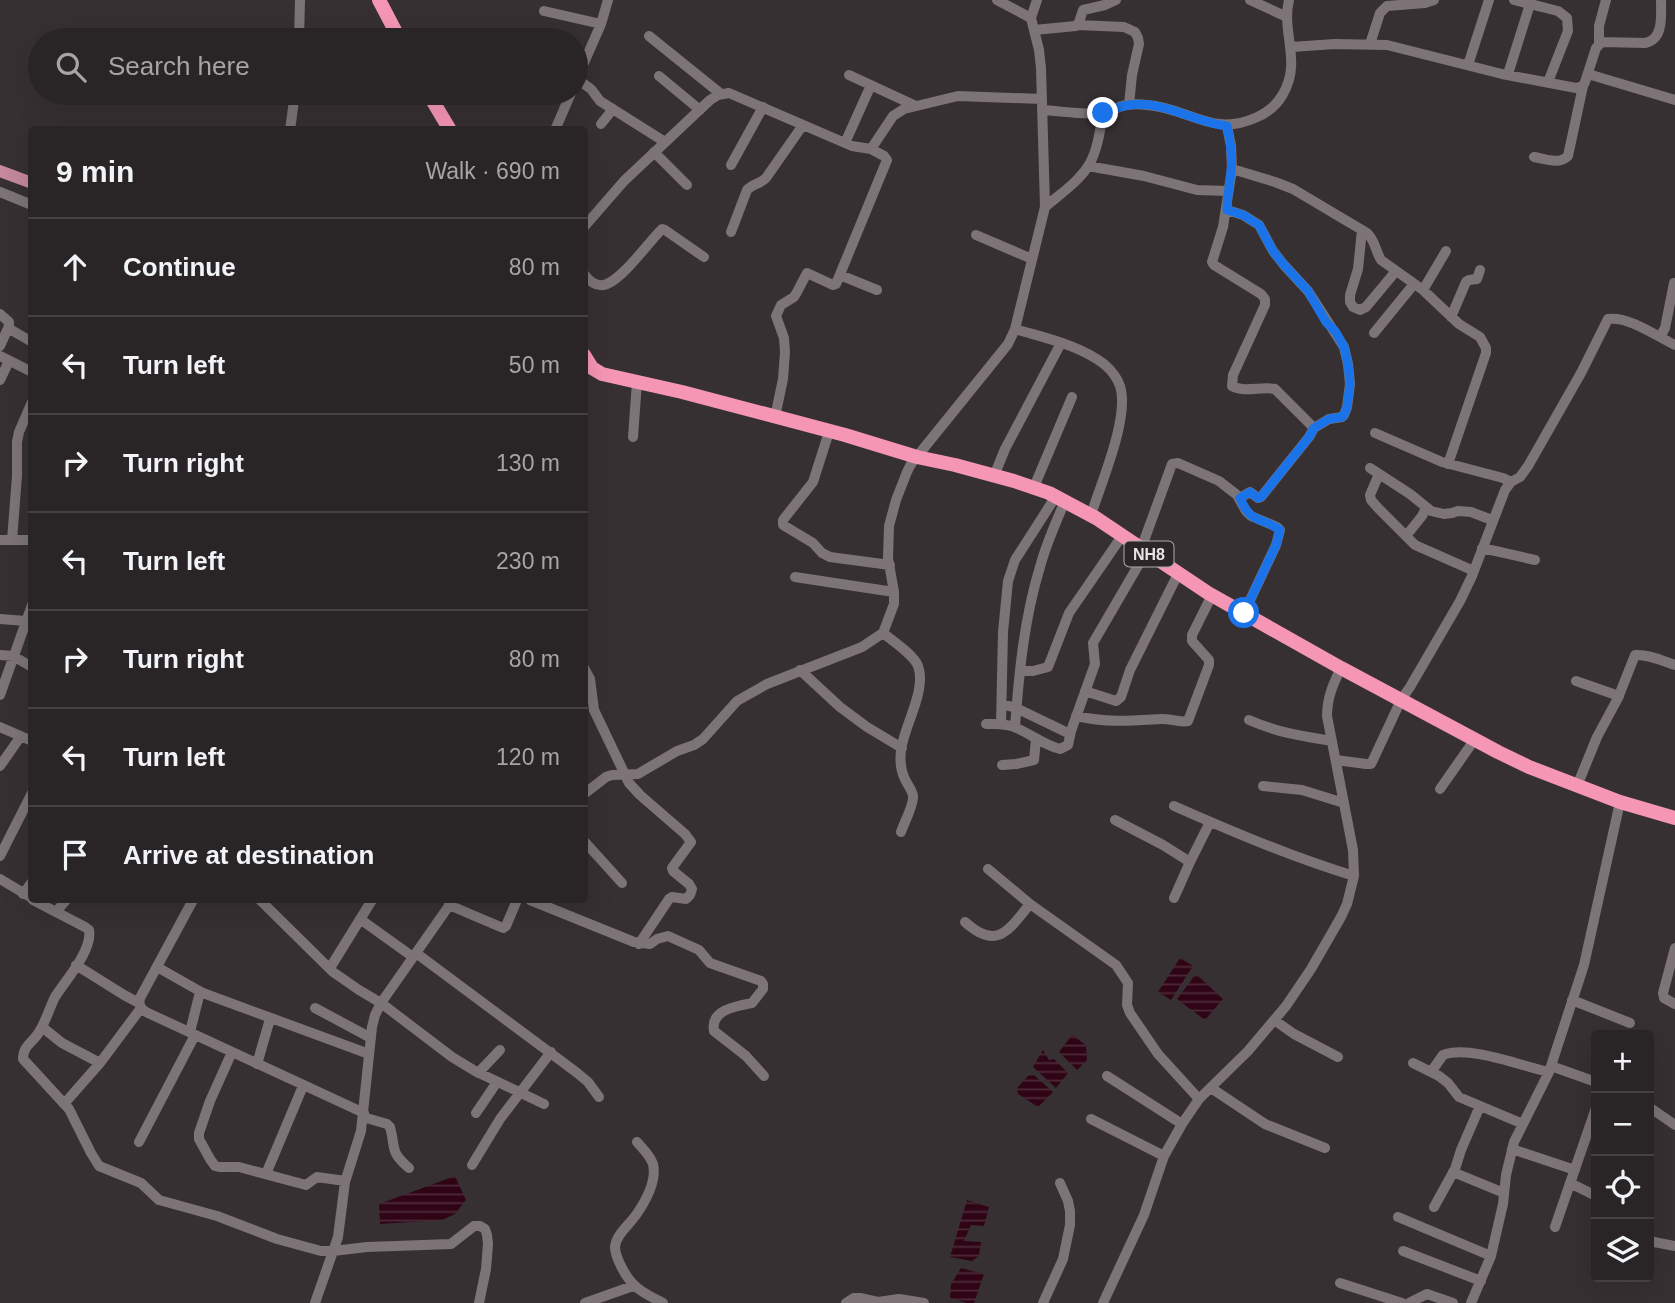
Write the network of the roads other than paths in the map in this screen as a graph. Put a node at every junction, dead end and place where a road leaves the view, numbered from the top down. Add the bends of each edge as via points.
1 (300, 0) edge
2 (379, 0) edge
3 (608, 0) edge
4 (997, 0) edge
5 (1037, 0) edge
6 (1116, 0) edge
7 (1250, 0) edge
8 (1289, 0) edge
9 (1434, 0) edge
10 (1489, 0) edge
11 (1514, 0) edge
12 (1606, 0) edge
13 (1661, 0) edge
14 (1530, 2) edge
15 (1386, 4) edge
16 (544, 11) dead end
17 (1287, 16) junction
18 (1031, 18) junction
19 (601, 24) junction
20 (1078, 25) junction
21 (299, 28) edge
22 (394, 28) edge
23 (1034, 30) junction
24 (649, 36) dead end
25 (1370, 44) junction
26 (1599, 44) junction
27 (1291, 47) junction
28 (588, 53) edge
29 (1468, 65) junction
30 (1507, 74) junction
31 (1588, 74) junction
32 (849, 75) dead end
33 (659, 76) dead end
34 (1548, 82) junction
35 (872, 85) junction
36 (1583, 86) junction
37 (588, 87) edge
38 (721, 94) junction
39 (1675, 100) edge
40 (1042, 104) junction
41 (293, 105) edge
42 (435, 105) edge
43 (566, 105) edge
44 (1129, 105) junction
45 (916, 106) junction
46 (763, 107) junction
47 (613, 108) junction
48 (700, 110) junction
49 (1103, 113) junction
50 (601, 124) dead end
51 (803, 125) junction
52 (291, 126) edge
53 (448, 126) edge
54 (557, 126) edge
55 (1227, 126) junction
56 (665, 142) junction
57 (845, 143) junction
58 (871, 149) junction
59 (654, 152) junction
60 (1534, 157) dead end
61 (731, 165) dead end
62 (1088, 166) junction
63 (1232, 169) junction
64 (0, 171) edge
65 (28, 182) edge
66 (687, 185) dead end
67 (1228, 191) junction
68 (0, 192) edge
69 (28, 203) edge
70 (1045, 207) junction
71 (1227, 210) junction
72 (588, 222) edge
73 (1362, 230) junction
74 (731, 232) dead end
75 (975, 235) dead end
76 (1446, 251) dead end
77 (704, 257) dead end
78 (1032, 258) junction
79 (1480, 270) dead end
80 (1396, 271) junction
81 (840, 275) junction
82 (588, 278) edge
83 (1674, 283) edge
84 (1419, 287) junction
85 (877, 290) dead end
86 (0, 314) edge
87 (1451, 317) junction
88 (8, 328) junction
89 (1015, 329) junction
90 (1374, 333) dead end
91 (1660, 337) junction
92 (28, 340) edge
93 (1062, 343) junction
94 (1675, 345) edge
95 (0, 346) edge
96 (5, 358) edge
97 (588, 368) edge
98 (28, 370) edge
99 (0, 380) edge
100 (637, 382) junction
101 (1072, 397) dead end
102 (28, 411) edge
103 (775, 417) junction
104 (1314, 428) junction
105 (829, 432) junction
106 (1375, 433) dead end
107 (633, 437) dead end
108 (917, 457) junction
109 (1448, 464) junction
110 (994, 476) junction
111 (1511, 482) junction
112 (1034, 487) junction
113 (1060, 498) junction
114 (1240, 498) junction
115 (1426, 508) junction
116 (1091, 515) junction
117 (1492, 520) junction
118 (1122, 536) junction
119 (1406, 536) junction
120 (0, 540) edge
121 (12, 540) junction
122 (28, 540) edge
123 (1482, 548) junction
124 (1143, 550) junction
125 (1535, 560) dead end
126 (890, 565) junction
127 (1474, 571) junction
128 (1178, 574) junction
129 (794, 577) dead end
130 (894, 592) junction
131 (1212, 595) junction
132 (1244, 613) junction
133 (28, 616) edge
134 (0, 619) edge
135 (26, 621) junction
136 (883, 634) junction
137 (0, 655) edge
138 (13, 656) junction
139 (28, 665) edge
140 (1675, 665) edge
141 (1341, 668) junction
142 (800, 670) junction
143 (1020, 671) junction
144 (588, 675) edge
145 (1576, 681) dead end
146 (1086, 691) junction
147 (0, 695) edge
148 (1619, 696) junction
149 (1401, 700) junction
150 (1002, 704) junction
151 (1016, 708) junction
152 (1076, 716) junction
153 (1249, 720) dead end
154 (986, 724) dead end
155 (1001, 724) junction
156 (0, 727) edge
157 (1015, 727) junction
158 (1070, 734) junction
159 (26, 738) edge
160 (1035, 739) junction
161 (1475, 739) junction
162 (1332, 741) junction
163 (902, 748) junction
164 (1336, 760) junction
165 (1002, 765) dead end
166 (0, 766) edge
167 (626, 774) junction
168 (1263, 786) dead end
169 (1577, 786) junction
170 (1440, 789) dead end
171 (588, 791) edge
172 (28, 801) edge
173 (1620, 802) junction
174 (1344, 803) junction
175 (1174, 806) dead end
176 (1675, 818) edge
177 (1115, 820) dead end
178 (1210, 822) junction
179 (901, 832) dead end
180 (588, 845) edge
181 (0, 856) edge
182 (1190, 862) junction
183 (988, 869) dead end
184 (1354, 876) junction
185 (0, 879) edge
186 (622, 883) dead end
187 (28, 896) edge
188 (1174, 898) dead end
189 (40, 903) edge
190 (63, 903) edge
191 (191, 903) edge
192 (263, 903) edge
193 (370, 903) edge
194 (450, 903) edge
195 (453, 903) edge
196 (516, 903) edge
197 (537, 903) edge
198 (1030, 904) junction
199 (56, 912) junction
200 (360, 919) junction
201 (965, 922) dead end
202 (639, 944) junction
203 (1675, 948) edge
204 (415, 955) junction
205 (76, 965) junction
206 (157, 967) junction
207 (330, 968) junction
208 (200, 992) junction
209 (1572, 1000) junction
210 (381, 1003) junction
211 (1675, 1004) edge
212 (140, 1005) junction
213 (315, 1009) dead end
214 (270, 1019) junction
215 (1274, 1020) junction
216 (1630, 1023) dead end
217 (42, 1027) junction
218 (192, 1034) junction
219 (371, 1038) junction
220 (500, 1051) dead end
221 (232, 1052) junction
222 (551, 1052) junction
223 (369, 1054) junction
224 (1338, 1058) dead end
225 (100, 1063) junction
226 (1413, 1063) dead end
227 (257, 1064) junction
228 (1550, 1069) junction
229 (1431, 1072) junction
230 (478, 1073) junction
231 (764, 1076) dead end
232 (1107, 1076) dead end
233 (1591, 1081) edge
234 (497, 1082) junction
235 (303, 1086) junction
236 (1211, 1088) junction
237 (520, 1093) junction
238 (599, 1097) dead end
239 (1199, 1099) junction
240 (64, 1104) junction
241 (544, 1104) dead end
242 (1480, 1106) junction
243 (1654, 1110) edge
244 (476, 1113) dead end
245 (364, 1115) junction
246 (1091, 1119) dead end
247 (1591, 1122) edge
248 (1182, 1124) junction
249 (1523, 1124) junction
250 (1675, 1125) edge
251 (139, 1142) dead end
252 (637, 1142) dead end
253 (1325, 1148) dead end
254 (1513, 1150) junction
255 (1164, 1156) junction
256 (472, 1165) dead end
257 (409, 1168) dead end
258 (1574, 1170) junction
259 (1453, 1172) junction
260 (266, 1174) junction
261 (345, 1181) junction
262 (1060, 1183) dead end
263 (1570, 1183) junction
264 (1504, 1193) junction
265 (1591, 1194) edge
266 (1434, 1207) dead end
267 (1398, 1217) dead end
268 (1555, 1227) dead end
269 (1654, 1242) edge
270 (1675, 1246) edge
271 (333, 1251) junction
272 (1403, 1251) dead end
273 (1491, 1256) junction
274 (1481, 1281) junction
275 (1340, 1283) dead end
276 (633, 1286) junction
277 (604, 1299) edge
278 (1107, 1301) edge
279 (315, 1303) edge
280 (479, 1303) edge
281 (584, 1303) edge
282 (663, 1303) edge
283 (846, 1303) edge
284 (924, 1303) edge
285 (1043, 1303) edge
286 (1402, 1303) edge
287 (1409, 1303) edge
288 (1453, 1303) edge
289 (1472, 1303) edge

1 - 21 street
2 - 22 highway
3 - 19 street
4 - 18 street
5 - 18 street
6 - 20 street via 1083,10
7 - 17 street
8 - 17 street
9 - 15 street
10 - 29 street
11 - 14 street
12 - 26 street
13 - 26 street via 1660,27 1651,42
14 - 30 street
14 - 34 street via 1558,10 1567,18 1568,31
15 - 25 street
16 - 19 street
17 - 27 street
18 - 23 street
19 - 28 street
20 - 23 street
20 - 44 street via 1124,27 1135,32 1139,44
23 - 40 street
24 - 38 street
25 - 27 street
25 - 29 street
26 - 31 street
27 - 55 street via 1288,83 1275,105 1261,115
29 - 30 street
30 - 34 street
31 - 36 street
31 - 39 street
32 - 35 street
33 - 48 street
34 - 36 street via 1569,88
35 - 45 street
35 - 57 street
36 - 60 street via 1568,156 1559,161
37 - 47 street
38 - 46 street
38 - 48 street
40 - 45 street via 958,96
40 - 49 street
40 - 70 street
41 - 52 street
42 - 53 highway
43 - 54 street
44 - 49 street
44 - 55 street via 1155,106
45 - 58 street via 899,110
46 - 51 street
46 - 61 street
47 - 50 street
47 - 56 street
48 - 56 street
49 - 62 street
51 - 57 street
51 - 74 street via 766,178 747,190
55 - 63 street
56 - 59 street
57 - 58 street
58 - 81 street via 887,160
59 - 66 street
59 - 72 street
62 - 67 street via 1197,190
62 - 70 street
63 - 67 street
63 - 73 street via 1293,189
64 - 65 main road
67 - 71 street
68 - 69 street
70 - 78 street
71 - 104 street via 1259,225 1344,347 1350,384 1347,407 1342,417
71 - 104 street via 1212,262 1265,299 1232,386 1275,389
73 - 80 street via 1371,237 1381,260
73 - 80 street via 1350,295 1353,307 1366,307
75 - 78 street
76 - 84 street
77 - 82 street via 662,229 607,284
78 - 89 street
79 - 87 street via 1477,279 1466,282
80 - 84 street
81 - 85 street
81 - 103 street via 833,285 807,273 794,297 778,309 784,365
83 - 91 street
84 - 87 street
84 - 90 street
86 - 88 street via 9,322
87 - 109 street via 1480,337 1486,353
88 - 92 street
88 - 95 street
89 - 93 street
89 - 108 street via 1008,344
91 - 94 street
91 - 111 street via 1608,319 1528,466
93 - 110 street
93 - 116 street via 1104,364 1120,386 1121,416
96 - 98 street
96 - 99 street
97 - 100 highway, NH8
100 - 103 highway, NH8
100 - 107 street
101 - 112 street
102 - 121 street via 17,442
103 - 105 highway, NH8
104 - 114 street via 1261,497 1250,492
105 - 108 highway, NH8
105 - 126 street via 813,482 783,525 830,556
106 - 109 street
108 - 110 highway, NH8
108 - 126 street via 892,514
109 - 111 street
110 - 112 highway, NH8
111 - 117 street
112 - 113 highway, NH8
113 - 116 highway, NH8
113 - 143 street via 1029,611
113 - 150 street via 1015,560 1008,581
114 - 124 street via 1208,475 1172,464
114 - 132 street via 1251,516 1280,530
115 - 117 street via 1472,512
115 - 119 street
115 - 119 street via 1374,471 1371,499
116 - 118 highway, NH8
117 - 123 street
118 - 124 highway, NH8
118 - 143 street via 1069,613 1048,667
119 - 127 street via 1425,551
120 - 121 street
121 - 122 street
123 - 125 street
123 - 127 street
124 - 128 highway, NH8
124 - 146 street via 1093,643 1095,664
126 - 130 street
127 - 149 street
128 - 131 highway, NH8
128 - 146 street via 1121,697 1116,701
129 - 130 street
130 - 136 street
131 - 132 highway, NH8
131 - 152 street via 1192,635 1209,665 1188,721 1109,722
132 - 141 highway, NH8
133 - 135 street
134 - 135 street
135 - 138 street
136 - 142 street via 862,647
136 - 163 street via 913,659 920,675
137 - 138 street
138 - 139 street
138 - 147 street
140 - 148 street via 1635,655
141 - 149 highway, NH8
141 - 162 street via 1327,704
142 - 163 street via 840,707
142 - 167 street via 741,698 694,745 645,771
143 - 151 street
144 - 167 street via 594,710
145 - 148 street
146 - 152 street
148 - 169 street
149 - 161 highway, NH8
149 - 164 street via 1371,764
150 - 151 street
150 - 155 street
151 - 157 street
151 - 158 street
152 - 158 street
153 - 162 street via 1283,733
154 - 155 street
155 - 157 street
156 - 159 street
157 - 160 street
158 - 160 street via 1068,745 1060,749
159 - 166 street
160 - 165 street via 1034,760
161 - 169 highway, NH8
161 - 170 street
162 - 164 street
163 - 179 street via 901,766 913,801
164 - 174 street
167 - 171 street via 606,778
167 - 202 street via 640,796 691,842 672,868 692,889 690,895 669,899
168 - 174 street via 1302,790
169 - 173 highway, NH8
172 - 181 street
173 - 176 highway, NH8
173 - 209 street
174 - 184 street
175 - 178 street
177 - 182 street
178 - 182 street
178 - 184 street
180 - 186 street
182 - 188 street
183 - 198 street
184 - 215 street via 1341,917
185 - 187 street
189 - 199 street
190 - 199 street
191 - 206 street
192 - 207 street
193 - 200 street
194 - 204 street
195 - 196 street via 503,928
197 - 202 street
198 - 201 street via 1010,929 997,936 976,933
198 - 239 street via 1116,964 1128,983 1130,1013 1158,1054
199 - 205 street via 89,930 90,938
200 - 204 street
200 - 207 street
202 - 231 street via 675,938 699,950 710,963 761,981 763,989 752,1003 725,1010 713,1027
203 - 211 street via 1663,993
204 - 210 street
204 - 222 street
205 - 212 street
205 - 217 street
206 - 208 street
206 - 212 street
207 - 210 street
208 - 214 street
208 - 218 street
209 - 216 street
209 - 228 street
210 - 219 street
210 - 230 street
212 - 218 street
212 - 225 street
213 - 219 street
214 - 223 street
214 - 227 street
215 - 224 street
215 - 236 street
217 - 225 street
217 - 240 street via 26,1047 23,1059
218 - 221 street
218 - 251 street
219 - 223 street
220 - 230 street
221 - 227 street
221 - 260 street via 199,1139 215,1166
222 - 237 street
222 - 238 street
223 - 245 street
225 - 240 street
226 - 229 street
227 - 235 street
228 - 229 street via 1460,1051 1443,1055
228 - 233 street
228 - 249 street
229 - 242 street via 1459,1097
230 - 234 street
232 - 248 street
234 - 237 street
234 - 244 street
235 - 245 street
235 - 260 street
236 - 239 street
236 - 253 street via 1265,1124
237 - 241 street
237 - 256 street
239 - 248 street
240 - 271 street via 99,1166 141,1183 159,1200 277,1240
242 - 249 street
242 - 259 street
243 - 250 street
245 - 257 street via 390,1127 394,1153
245 - 261 street
246 - 255 street
247 - 258 street
248 - 255 street
249 - 254 street
252 - 276 street via 650,1157 653,1178 615,1246
254 - 258 street
254 - 264 street
255 - 278 street
258 - 263 street
259 - 264 street
259 - 266 street
260 - 261 street via 306,1185 317,1177
261 - 271 street
262 - 285 street via 1068,1200 1070,1225 1063,1259
263 - 265 street
263 - 268 street
264 - 273 street
267 - 273 street
269 - 270 street
271 - 279 street
271 - 280 street via 451,1244 480,1226 485,1228 488,1244
272 - 274 street
273 - 274 street
274 - 289 street
275 - 286 street
276 - 277 street
276 - 282 street
277 - 281 street
283 - 284 street via 860,1298
287 - 288 street via 1427,1294

